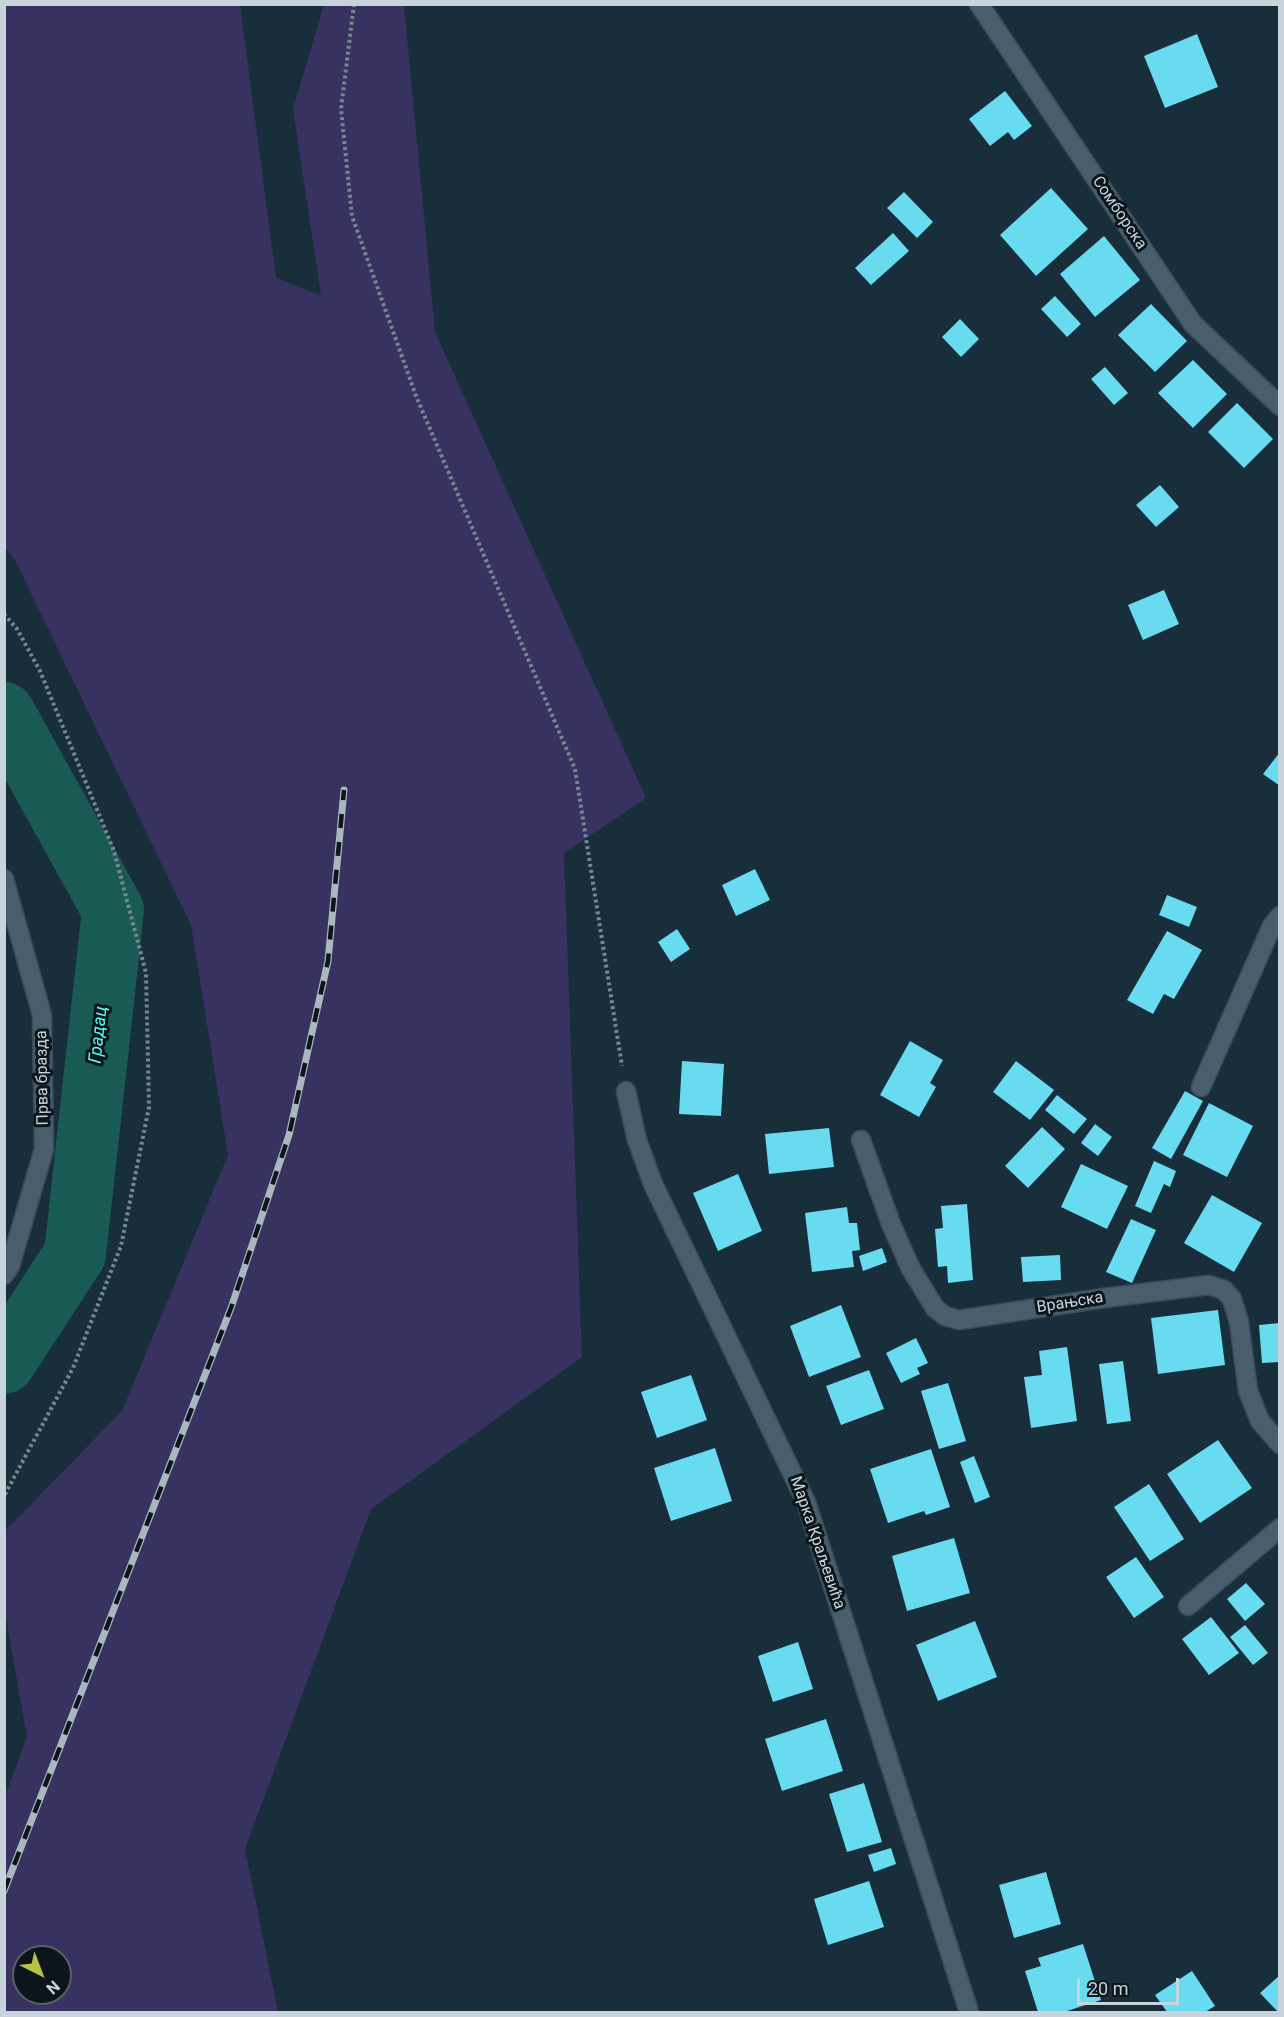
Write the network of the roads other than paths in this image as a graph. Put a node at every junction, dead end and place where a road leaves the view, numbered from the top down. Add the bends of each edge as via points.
1 (979, 4) edge
2 (1280, 406) edge
3 (4, 879) edge
4 (1280, 916) edge
5 (1201, 1087) dead end
6 (626, 1090) road end
7 (861, 1140) dead end
8 (4, 1275) edge
9 (1280, 1444) edge
10 (1280, 1528) edge
11 (1188, 1606) dead end
12 (969, 2013) edge

1 - 2 street, Сомборска via 1193,324
3 - 8 street, Прва бразда via 42,1015 45,1149
4 - 5 street via 1272,926
6 - 12 street, Марка Краљевића via 653,1184 806,1502
7 - 9 street, Врањска via 911,1269 935,1308 945,1316 959,1320 1209,1285 1224,1290 1232,1299 1239,1322 1248,1391 1260,1421
10 - 11 street

